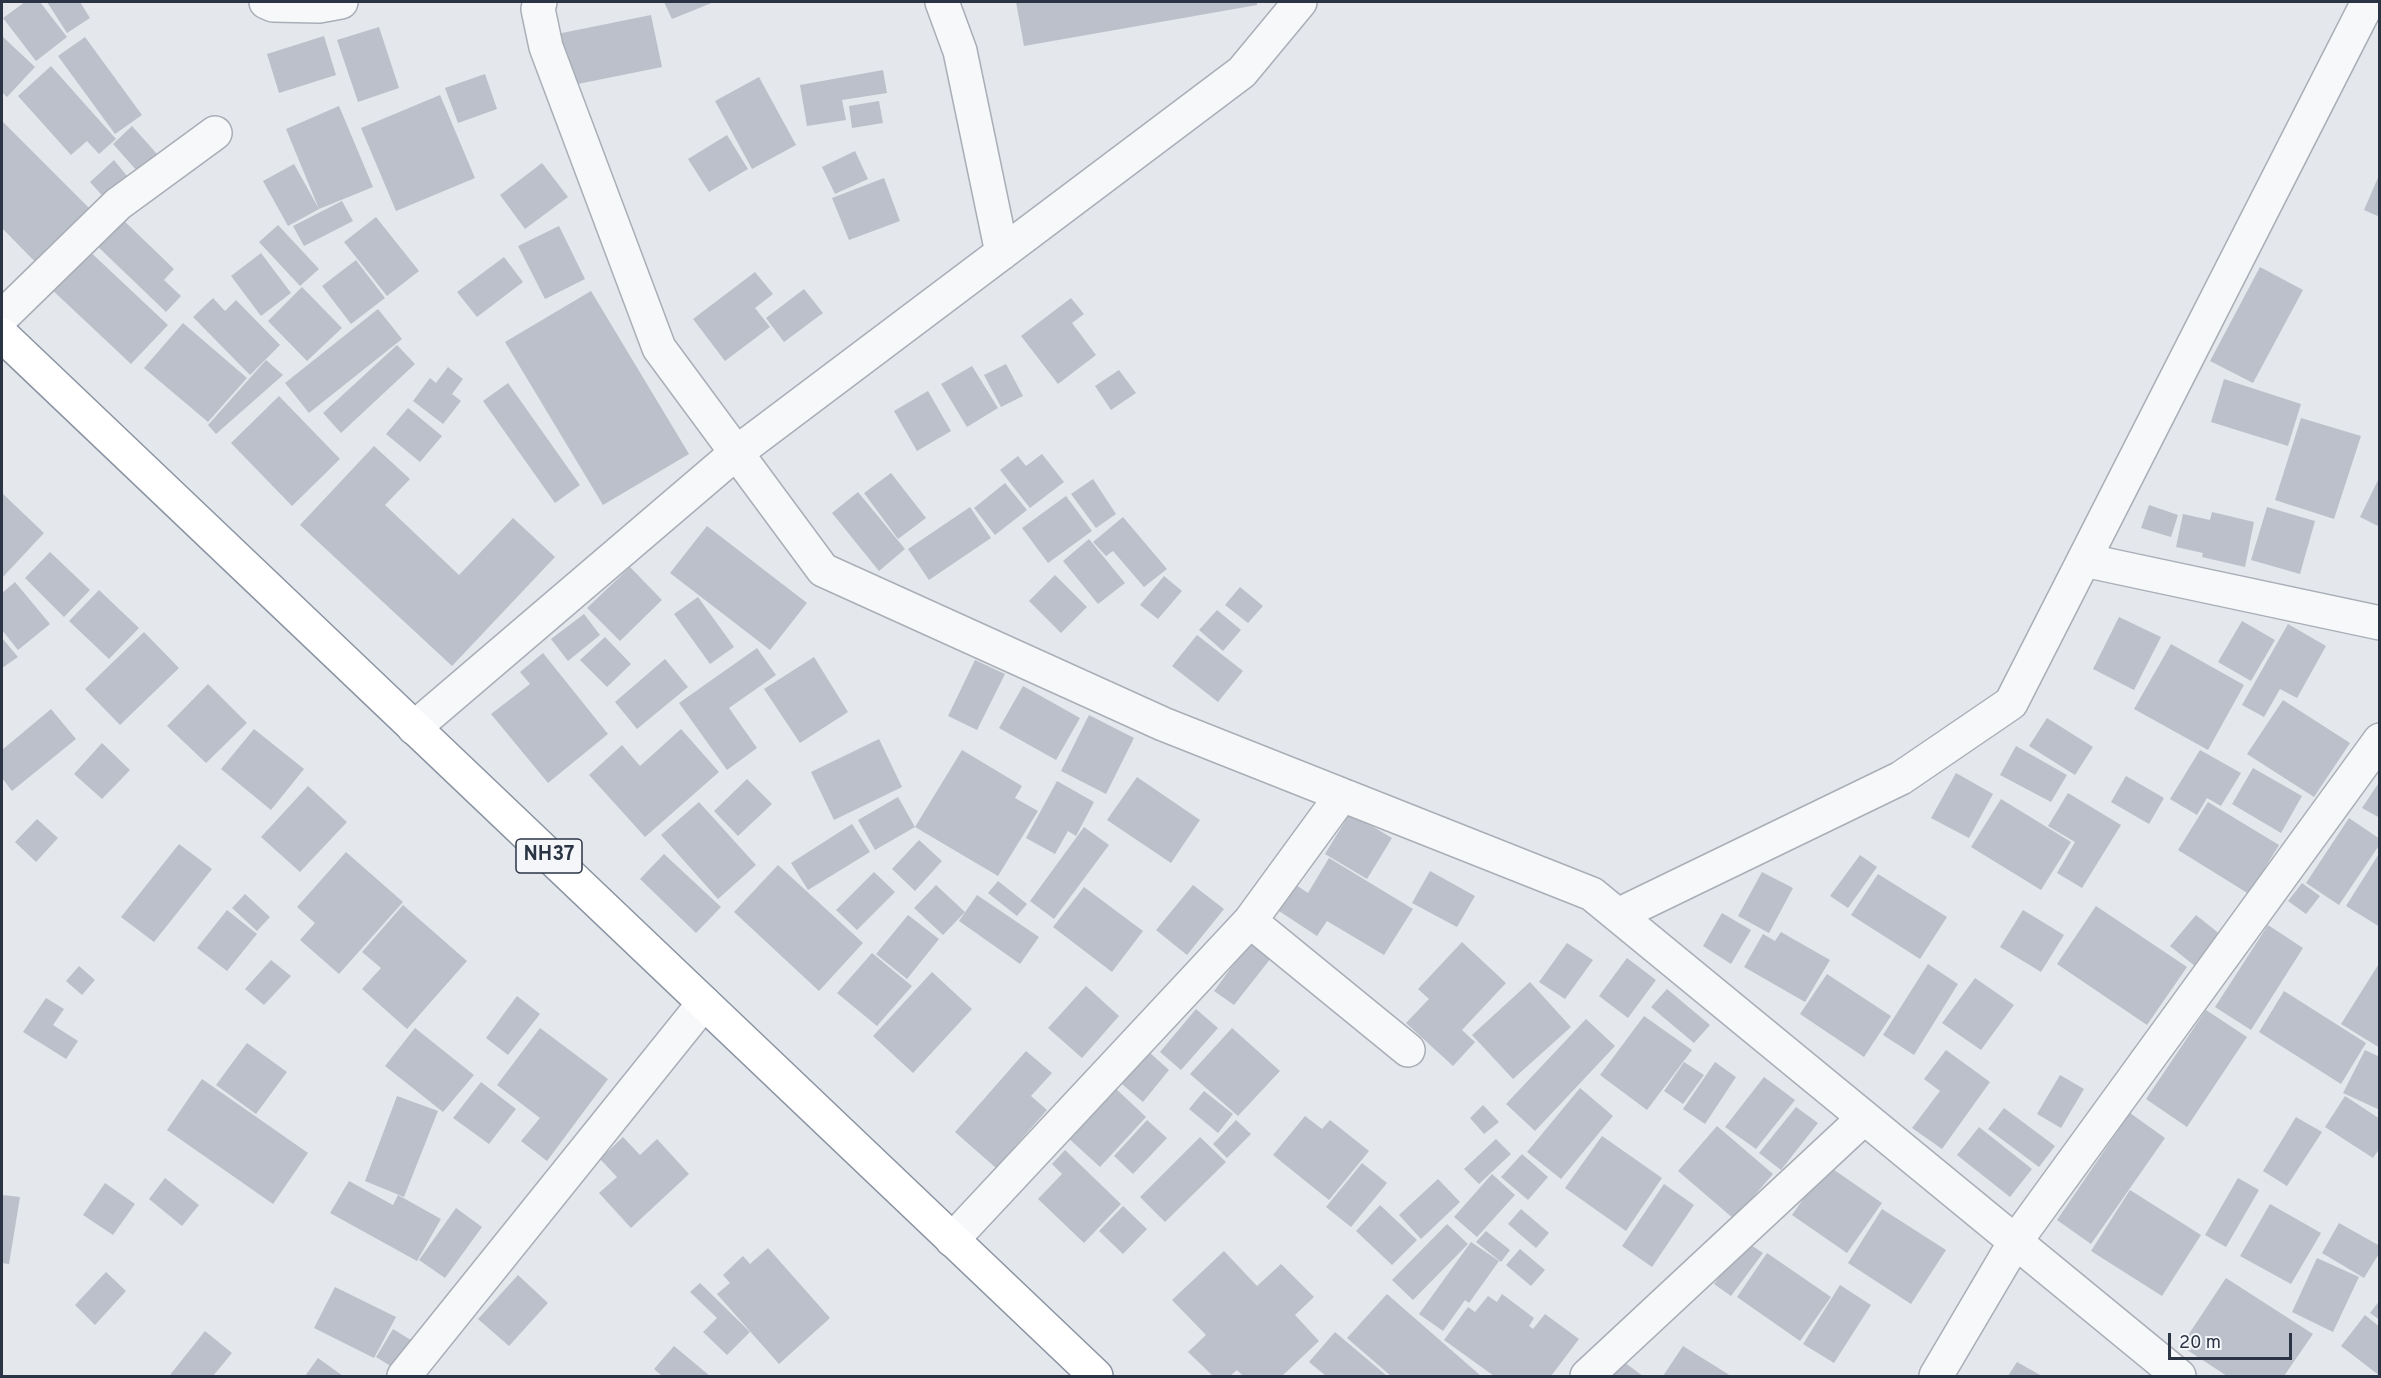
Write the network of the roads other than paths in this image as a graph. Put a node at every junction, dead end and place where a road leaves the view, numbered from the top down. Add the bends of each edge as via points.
1 (266, 2) edge
2 (341, 2) edge
3 (540, 2) edge
4 (942, 2) edge
5 (1300, 2) edge
6 (2368, 2) edge
7 (214, 133) dead end
8 (1002, 253) junction
9 (3, 334) edge
10 (736, 453) junction
11 (2084, 560) junction
12 (2379, 623) edge
13 (414, 728) junction
14 (2379, 740) edge
15 (1342, 795) junction
16 (1618, 915) junction
17 (1250, 921) junction
18 (704, 1003) junction
19 (1408, 1050) dead end
20 (1864, 1118) junction
21 (952, 1240) junction
22 (2015, 1242) junction
23 (404, 1377) edge
24 (1096, 1377) edge
25 (1587, 1377) edge
26 (1936, 1377) edge
27 (2179, 1377) edge

1 - 2 street via 319,6
3 - 10 street via 546,47 659,348
4 - 8 street via 960,51
5 - 8 street via 1242,72
6 - 11 street
7 - 9 street via 118,204
8 - 10 street
9 - 13 highway, NH37
10 - 13 street
10 - 15 street via 823,570 1163,724
11 - 12 street
11 - 16 street via 2011,703 1901,778
13 - 18 highway, NH37
14 - 22 street
15 - 16 street via 1592,894
15 - 17 street
16 - 20 street
17 - 19 street
17 - 21 street
18 - 21 highway, NH37
18 - 23 street
20 - 22 street
20 - 25 street
21 - 24 highway, NH37
22 - 26 street
22 - 27 street

